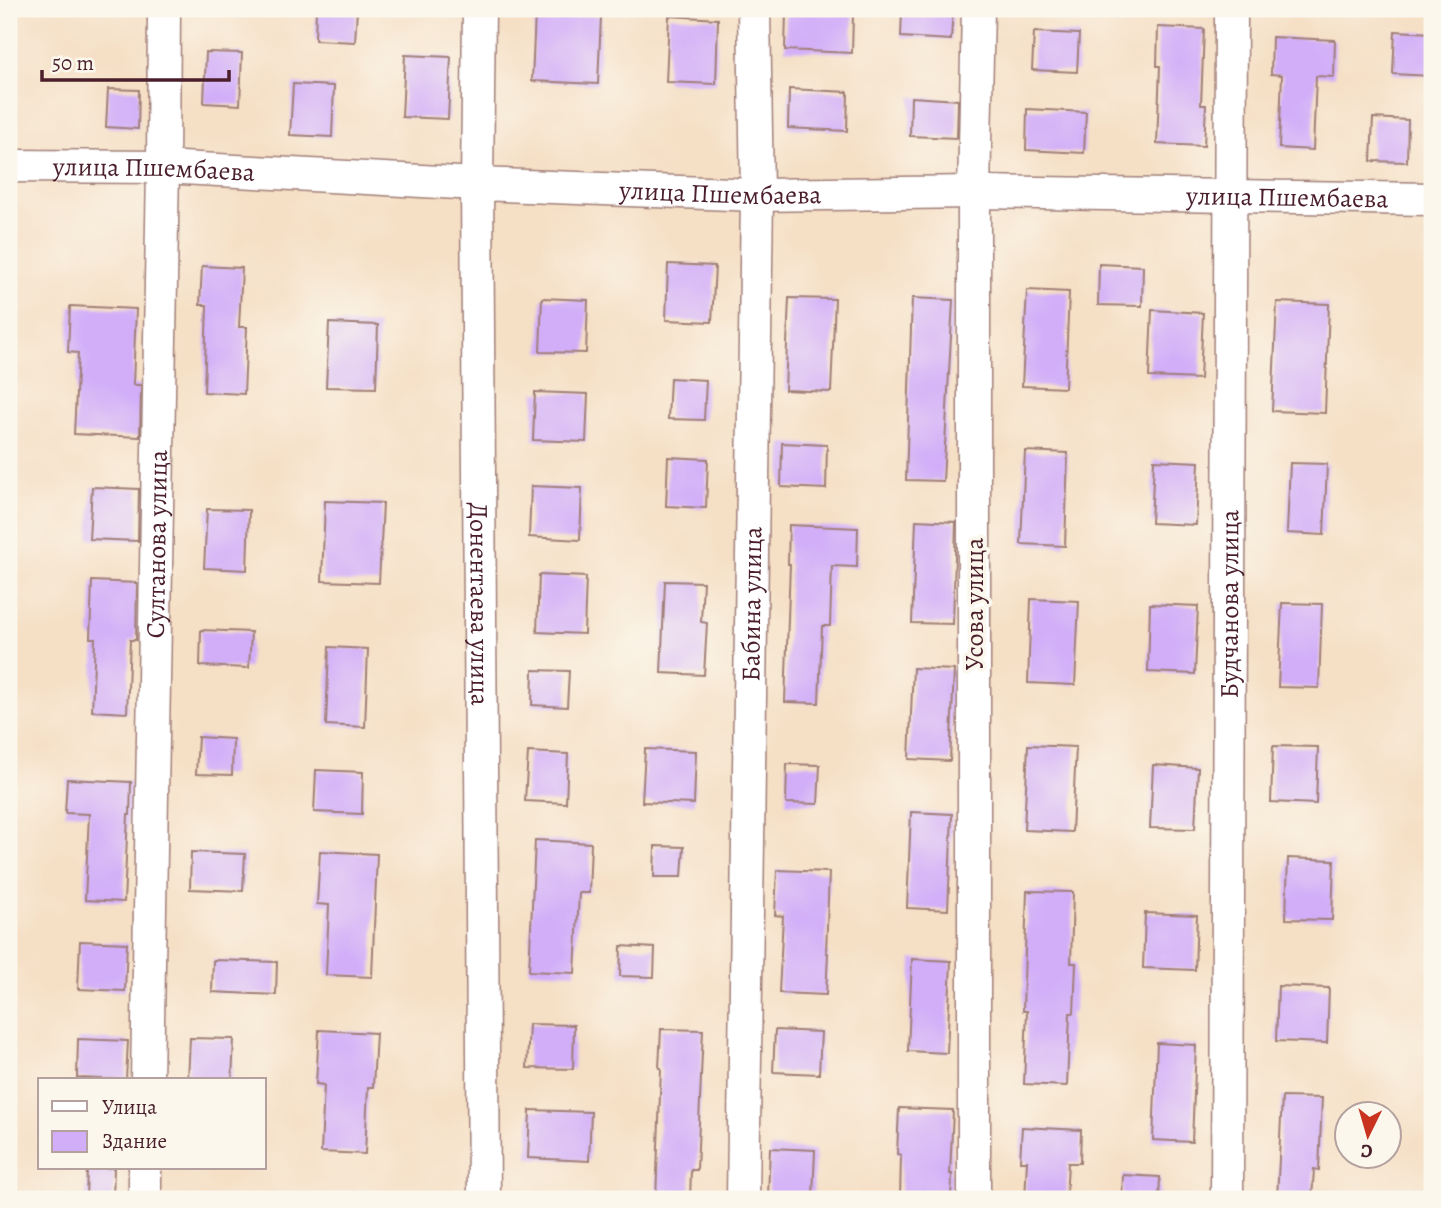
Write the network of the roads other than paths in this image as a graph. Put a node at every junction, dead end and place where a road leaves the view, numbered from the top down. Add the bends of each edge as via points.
1 (164, 9) edge
2 (479, 9) edge
3 (754, 9) edge
4 (978, 9) edge
5 (1231, 9) edge
6 (9, 166) edge
7 (163, 167) junction
8 (477, 184) junction
9 (974, 192) junction
10 (757, 195) junction
11 (1231, 196) junction
12 (1432, 199) edge
13 (147, 1078) edge
14 (145, 1170) edge
15 (145, 1199) edge
16 (484, 1199) edge
17 (743, 1199) edge
18 (974, 1199) edge
19 (1227, 1199) edge

1 - 7 street, Султанова улица
2 - 8 street, Донентаева улица
3 - 10 street, Бабина улица
4 - 9 street, Усова улица
5 - 11 street, Будчанова улица
6 - 7 street, улица Пшембаева
7 - 8 street, улица Пшембаева
7 - 13 street, Султанова улица
8 - 10 street, улица Пшембаева
8 - 16 street, Донентаева улица
9 - 10 street, улица Пшембаева
9 - 11 street, улица Пшембаева
9 - 18 street, Усова улица
10 - 17 street, Бабина улица
11 - 12 street, улица Пшембаева
11 - 19 street, Будчанова улица
14 - 15 street

